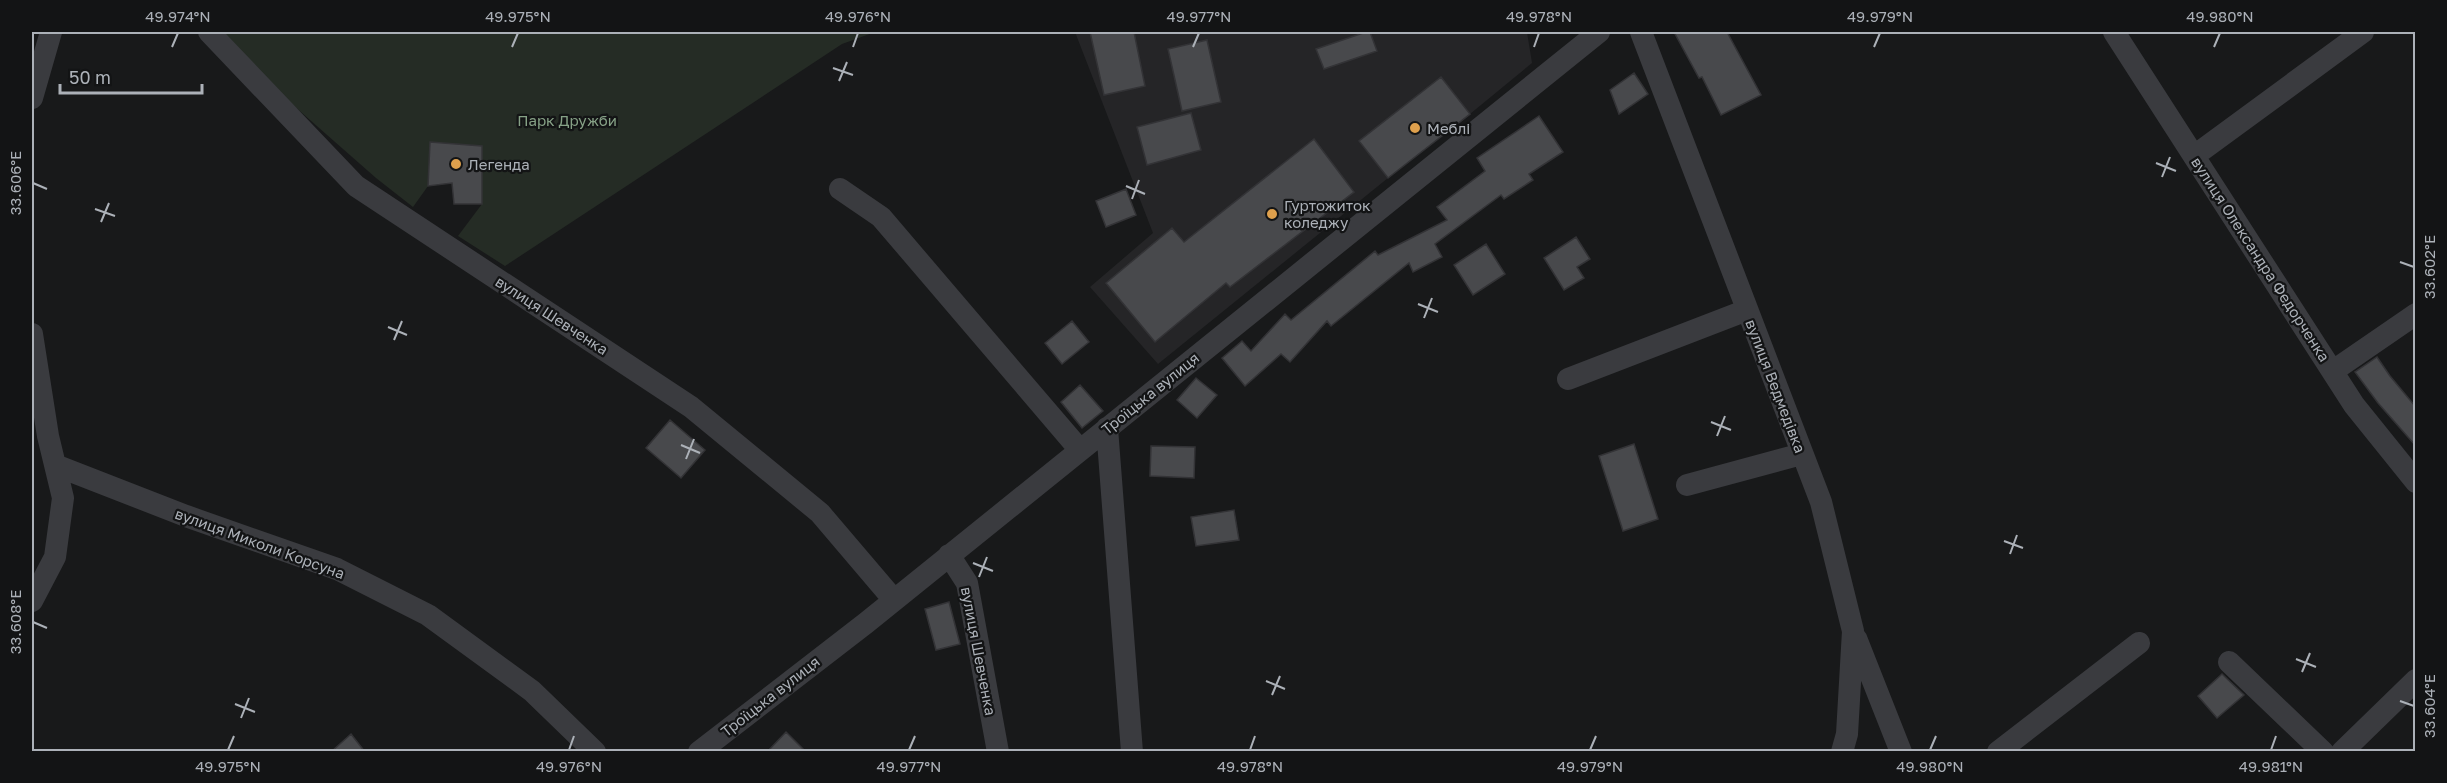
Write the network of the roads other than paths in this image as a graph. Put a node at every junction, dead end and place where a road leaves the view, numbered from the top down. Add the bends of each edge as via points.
1 (51, 32) edge
2 (209, 32) edge
3 (1599, 32) edge
4 (1641, 32) edge
5 (2114, 32) edge
6 (2363, 32) edge
7 (32, 98) edge
8 (2194, 156) junction
9 (840, 189) dead end
10 (1747, 310) junction
11 (2415, 314) edge
12 (32, 334) edge
13 (2333, 371) junction
14 (1568, 379) dead end
15 (1107, 428) junction
16 (1080, 450) junction
17 (1802, 454) junction
18 (55, 465) junction
19 (2415, 482) edge
20 (1687, 484) dead end
21 (950, 555) junction
22 (894, 600) junction
23 (32, 601) edge
24 (1853, 631) junction
25 (2139, 643) dead end
26 (2229, 662) dead end
27 (2415, 680) edge
28 (595, 752) edge
29 (699, 752) edge
30 (998, 752) edge
31 (1132, 752) edge
32 (1842, 752) edge
33 (1901, 752) edge
34 (1998, 752) edge
35 (2324, 752) edge
36 (2342, 752) edge

1 - 7 street
2 - 22 street, вулиця Шевченка via 356,186 691,407 820,513
3 - 15 street, Троїцька вулиця
4 - 10 street, вулиця Ведмедівка
5 - 8 street, вулиця Олександра Федорченка
6 - 8 street
8 - 13 street, вулиця Олександра Федорченка
9 - 16 street via 881,217
10 - 14 street
10 - 17 street, вулиця Ведмедівка
11 - 13 street
12 - 18 street
13 - 19 street, вулиця Олександра Федорченка via 2354,405
15 - 16 street, Троїцька вулиця
15 - 31 street
16 - 21 street, Троїцька вулиця
17 - 20 street
17 - 24 street, вулиця Ведмедівка via 1821,502
18 - 23 street via 63,498 55,557
18 - 28 street, вулиця Миколи Корсуна via 337,569 428,615 532,691
21 - 22 street, Троїцька вулиця
21 - 30 street, вулиця Шевченка via 967,583
22 - 29 street, Троїцька вулиця
24 - 32 street, вулиця Ведмедівка via 1847,734
24 - 33 street
25 - 34 street
26 - 35 street
27 - 36 street

